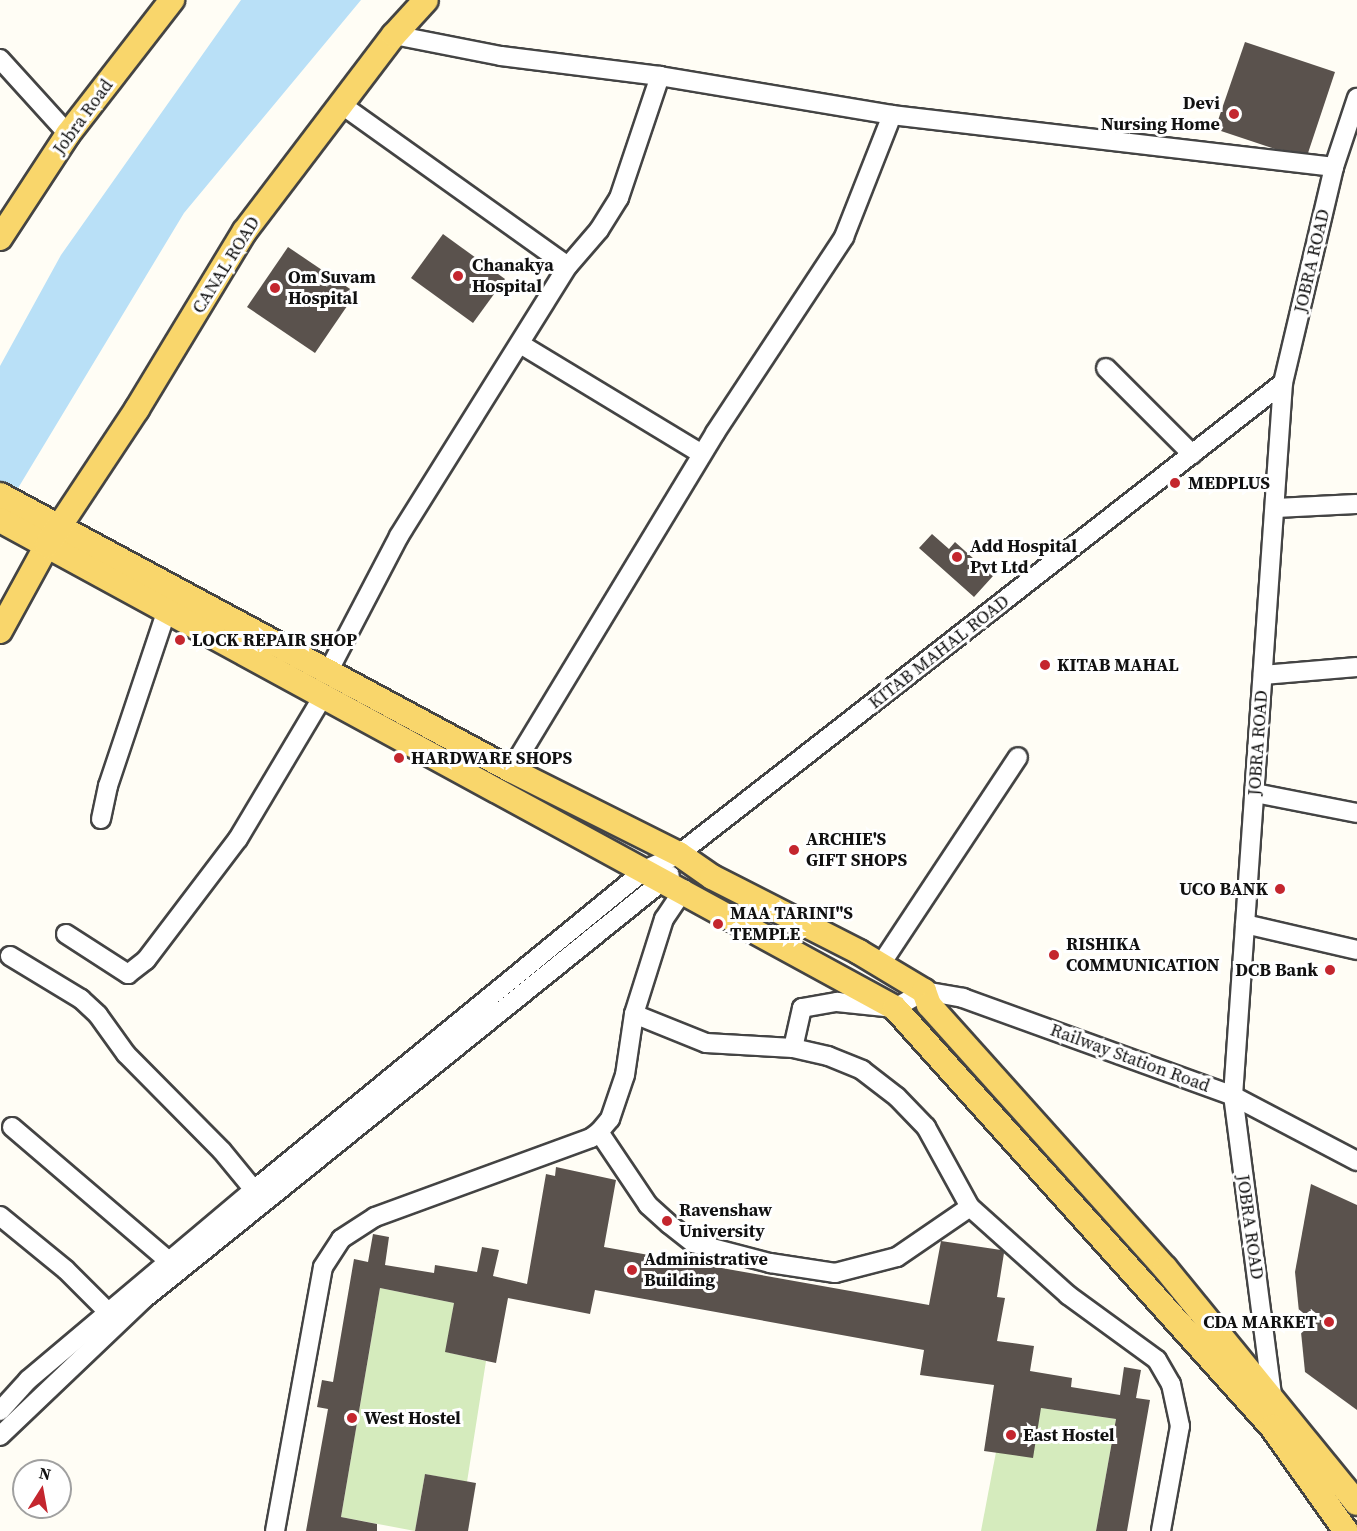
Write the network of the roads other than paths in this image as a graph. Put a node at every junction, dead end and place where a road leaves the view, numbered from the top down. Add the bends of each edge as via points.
1 (172, 0) edge
2 (426, 0) edge
3 (394, 35) junction
4 (0, 59) edge
5 (660, 76) junction
6 (1357, 98) edge
7 (342, 105) junction
8 (892, 115) junction
9 (1353, 125) edge
10 (68, 134) junction
11 (1334, 167) junction
12 (0, 238) edge
13 (568, 266) junction
14 (522, 345) junction
15 (1106, 368) dead end
16 (1284, 383) junction
17 (702, 454) junction
18 (1192, 454) junction
19 (0, 495) edge
20 (1357, 504) edge
21 (1275, 508) junction
22 (0, 520) edge
23 (47, 532) junction
24 (166, 610) junction
25 (0, 631) edge
26 (1357, 668) edge
27 (1263, 675) junction
28 (326, 684) junction
29 (1018, 757) dead end
30 (511, 770) junction
31 (1254, 793) junction
32 (1357, 813) edge
33 (101, 819) dead end
34 (679, 854) junction
35 (646, 869) junction
36 (676, 885) junction
37 (1245, 924) junction
38 (66, 934) dead end
39 (1357, 950) edge
40 (10, 956) dead end
41 (881, 964) junction
42 (924, 991) junction
43 (895, 1008) junction
44 (634, 1014) junction
45 (793, 1048) junction
46 (1233, 1096) junction
47 (12, 1127) dead end
48 (598, 1132) junction
49 (1357, 1161) edge
50 (254, 1190) junction
51 (970, 1207) junction
52 (0, 1216) edge
53 (169, 1261) junction
54 (108, 1312) junction
55 (1272, 1395) junction
56 (0, 1411) edge
57 (1272, 1427) junction
58 (3, 1428) edge
59 (1357, 1503) edge
60 (275, 1531) edge
61 (1161, 1531) edge
62 (1346, 1531) edge

1 - 10 main road, Jobra Road
2 - 3 main road, CANAL ROAD
3 - 5 street via 501,56
3 - 7 main road, CANAL ROAD
4 - 10 street
5 - 8 street
5 - 13 street via 619,198 599,230
6 - 9 street, JOBRA ROAD
7 - 13 street
7 - 23 main road, CANAL ROAD via 245,231 137,409
8 - 11 street
8 - 17 street via 844,237
9 - 11 street, JOBRA ROAD
10 - 12 main road, Jobra Road
11 - 16 street, JOBRA ROAD
13 - 14 street
14 - 17 street
14 - 28 street via 399,536
15 - 18 street
16 - 18 street, KITAB MAHAL ROAD
16 - 21 street, JOBRA ROAD
17 - 30 street
18 - 34 street, KITAB MAHAL ROAD
19 - 23 main road
20 - 21 street
21 - 27 street, JOBRA ROAD
22 - 23 main road
23 - 24 main road
23 - 25 main road, CANAL ROAD
23 - 28 main road
24 - 28 main road
24 - 33 street via 108,786
26 - 27 street
27 - 31 street, JOBRA ROAD
28 - 30 main road
28 - 35 main road
28 - 38 street via 238,839 146,960 128,974
29 - 41 street
30 - 34 main road
31 - 32 street
31 - 37 street, JOBRA ROAD
34 - 35 street, KITAB MAHAL ROAD
34 - 36 street
34 - 41 main road via 712,877
35 - 36 main road
35 - 50 street, KITAB MAHAL ROAD
36 - 43 main road
36 - 44 street
36 - 58 street via 271,1193 145,1298
37 - 39 street
37 - 46 street, JOBRA ROAD
40 - 50 street via 81,999 98,1015 126,1054 222,1151
41 - 42 main road
42 - 43 street
42 - 46 street, Railway Station Road via 963,998
42 - 55 main road via 929,1005 1165,1268
43 - 45 street via 837,1002 802,1008
43 - 57 main road
44 - 45 street via 706,1043
44 - 48 street via 625,1075 610,1119
45 - 51 street via 862,1070 897,1097 926,1127
46 - 49 street, Railway Station Road
46 - 55 street, JOBRA ROAD
47 - 53 street
48 - 51 street via 648,1205 693,1243 770,1263 835,1273 897,1257
48 - 60 street via 591,1138 375,1217 341,1239 323,1267
50 - 53 street, KITAB MAHAL ROAD
51 - 61 street via 1068,1295 1157,1360 1171,1384 1180,1426
52 - 54 street via 66,1270
53 - 54 street, KITAB MAHAL ROAD
54 - 56 street, KITAB MAHAL ROAD via 28,1380
55 - 57 main road
55 - 59 main road
57 - 62 main road

